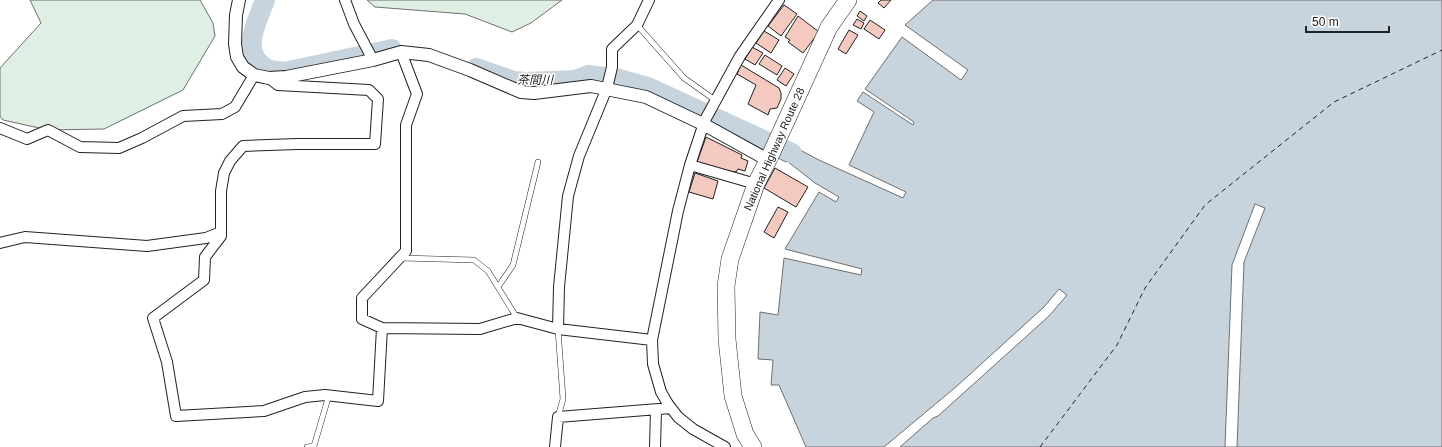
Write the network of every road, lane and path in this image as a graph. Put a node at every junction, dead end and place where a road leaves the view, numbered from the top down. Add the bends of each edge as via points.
1 (239, 0) edge
2 (344, 0) edge
3 (649, 0) edge
4 (780, 0) edge
5 (848, 0) edge
6 (637, 25) junction
7 (401, 52) junction
8 (373, 60) junction
9 (254, 75) junction
10 (269, 78) junction
11 (607, 86) junction
12 (713, 103) junction
13 (704, 122) junction
14 (0, 128) edge
15 (770, 157) junction
16 (538, 162) dead end
17 (690, 165) junction
18 (756, 184) junction
19 (221, 232) junction
20 (0, 243) edge
21 (400, 258) junction
22 (498, 287) junction
23 (516, 318) junction
24 (382, 328) junction
25 (558, 329) junction
26 (652, 340) junction
27 (329, 395) junction
28 (671, 408) junction
29 (656, 410) junction
30 (558, 417) junction
31 (307, 447) edge
32 (556, 447) edge
33 (655, 447) edge
34 (725, 447) edge
35 (752, 447) edge

1 - 9 street via 236,15 237,57 243,67
2 - 8 street
3 - 6 street
4 - 12 street via 740,56
5 - 15 highway, National Highway Route 28 via 829,26
6 - 11 street via 612,49 612,67
6 - 12 lane via 684,78
7 - 8 street
7 - 11 street via 429,55 521,92
7 - 21 street via 417,94 406,125 406,251
8 - 10 street via 286,78
9 - 10 street
9 - 14 street via 235,107 222,114 183,116 119,148 80,147 48,130 27,139
10 - 19 street via 278,85 369,90 378,99 375,144 243,146 224,173 221,190
11 - 13 street via 646,97
11 - 25 street via 579,156 568,196 559,287
12 - 13 street
13 - 15 street
13 - 17 street
15 - 18 highway, National Highway Route 28
16 - 22 lane via 513,265
17 - 18 street
17 - 26 street
18 - 35 highway, National Highway Route 28 via 730,259 726,286 727,340 733,396 745,434
19 - 20 street via 206,238 147,246 25,237
19 - 27 street via 221,236 206,257 204,280 153,318 167,362 176,416 264,411 305,397
21 - 22 lane via 474,260 488,271
21 - 24 street via 362,298 362,319
22 - 23 lane
23 - 24 street via 480,329
23 - 25 street
24 - 27 street via 378,401
25 - 26 street
25 - 30 lane via 563,399
26 - 28 street via 653,364 661,392
27 - 31 lane via 314,446
28 - 29 street
28 - 34 street via 693,429
29 - 30 street
29 - 33 street
30 - 32 street

